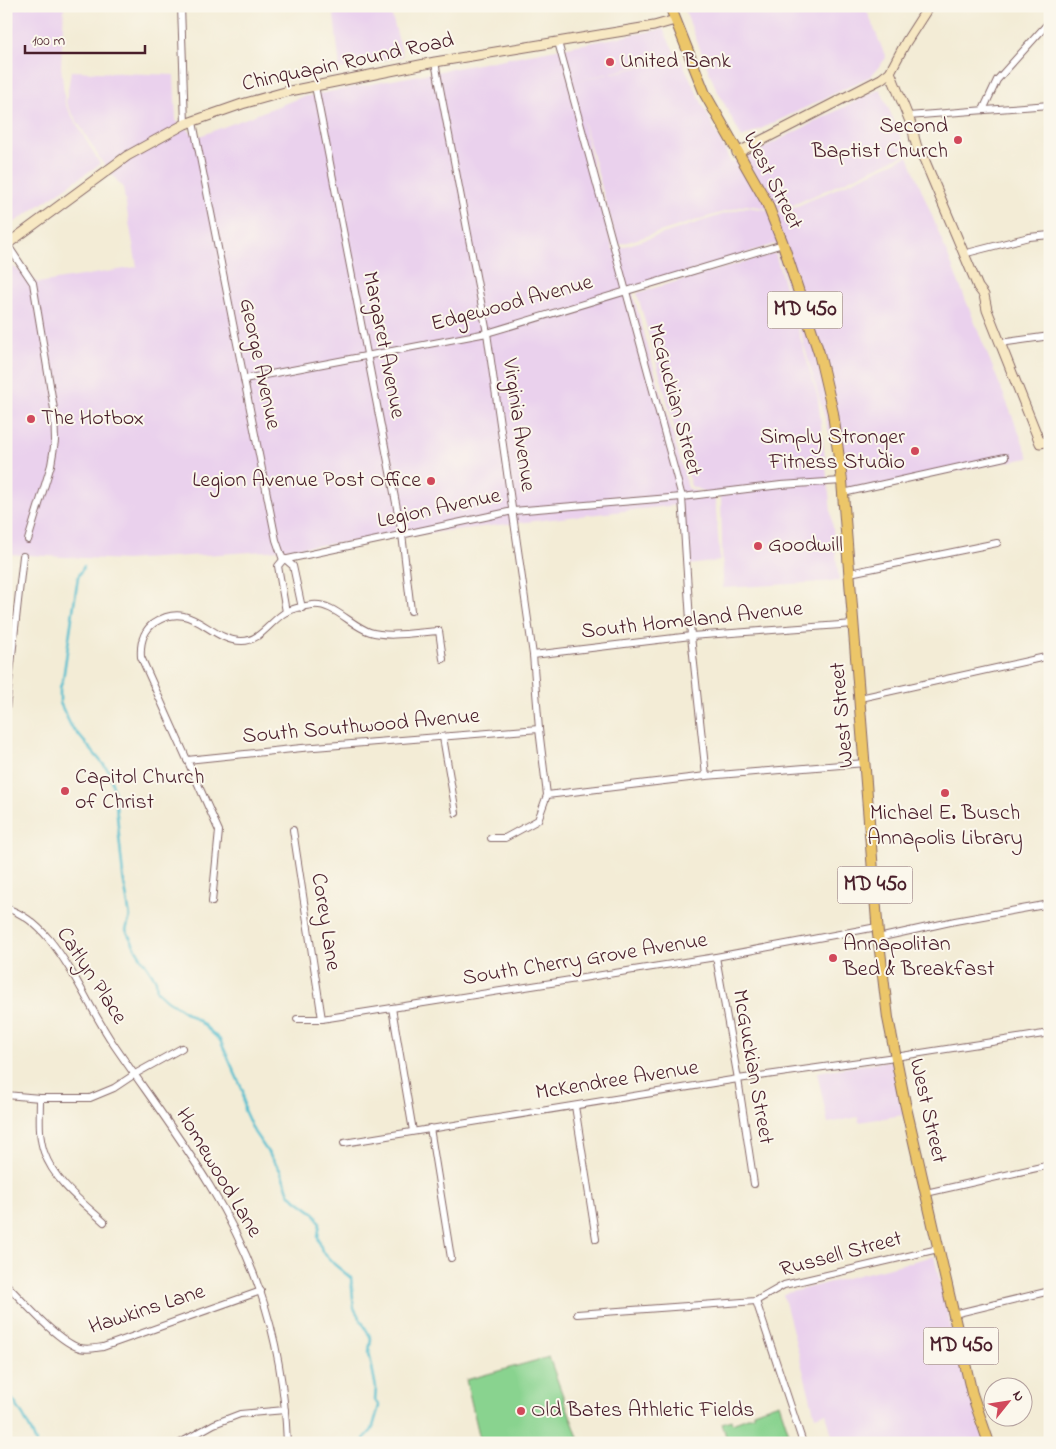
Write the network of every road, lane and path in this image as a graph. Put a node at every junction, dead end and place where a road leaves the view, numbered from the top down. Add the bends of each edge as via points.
1 (180, 6) edge
2 (670, 6) edge
3 (929, 6) edge
4 (675, 20) junction
5 (1050, 21) edge
6 (558, 42) junction
7 (435, 62) junction
8 (890, 72) junction
9 (315, 86) junction
10 (1050, 105) edge
11 (983, 110) junction
12 (908, 116) junction
13 (189, 123) junction
14 (737, 153) junction
15 (1050, 235) edge
16 (783, 244) junction
17 (7, 245) edge
18 (963, 254) junction
19 (627, 292) junction
20 (487, 333) junction
21 (1050, 336) edge
22 (1000, 343) junction
23 (368, 356) junction
24 (244, 379) junction
25 (1050, 441) edge
26 (1004, 457) dead end
27 (842, 481) junction
28 (843, 493) junction
29 (682, 497) junction
30 (513, 511) junction
31 (402, 534) junction
32 (28, 540) dead end
33 (997, 543) dead end
34 (24, 556) dead end
35 (284, 559) junction
36 (850, 573) junction
37 (302, 608) junction
38 (411, 611) dead end
39 (286, 612) junction
40 (854, 624) junction
41 (691, 636) junction
42 (10, 643) edge
43 (533, 655) junction
44 (1050, 656) edge
45 (443, 659) dead end
46 (860, 698) junction
47 (6, 710) edge
48 (538, 729) junction
49 (443, 737) junction
50 (187, 760) junction
51 (865, 763) junction
52 (706, 776) junction
53 (547, 795) junction
54 (456, 813) dead end
55 (293, 830) dead end
56 (492, 838) dead end
57 (212, 902) dead end
58 (1050, 904) edge
59 (6, 908) edge
60 (877, 927) junction
61 (878, 938) junction
62 (716, 957) junction
63 (392, 1008) junction
64 (297, 1019) dead end
65 (322, 1019) junction
66 (1050, 1033) edge
67 (182, 1048) dead end
68 (896, 1057) junction
69 (135, 1074) junction
70 (738, 1079) junction
71 (6, 1096) edge
72 (40, 1098) junction
73 (575, 1106) junction
74 (430, 1128) junction
75 (413, 1131) junction
76 (344, 1143) dead end
77 (1050, 1165) edge
78 (754, 1184) dead end
79 (926, 1193) junction
80 (104, 1222) dead end
81 (596, 1239) dead end
82 (938, 1248) junction
83 (451, 1258) dead end
84 (6, 1284) edge
85 (260, 1291) junction
86 (1050, 1291) edge
87 (756, 1301) junction
88 (577, 1314) dead end
89 (954, 1314) junction
90 (285, 1410) junction
91 (180, 1443) edge
92 (286, 1443) edge
93 (803, 1443) edge
94 (989, 1443) edge

1 - 13 street, George Avenue
2 - 4 main road, West Street / MD 450
3 - 8 main road
4 - 6 main road, Chinquapin Round Road
4 - 14 main road, West Street / MD 450 via 705,94
5 - 11 street via 997,80
6 - 7 main road, Chinquapin Round Road
6 - 19 street, McGuckian Street
7 - 9 main road, Chinquapin Round Road
7 - 20 street, Virginia Avenue
8 - 12 main road
8 - 14 main road
9 - 13 main road, Chinquapin Round Road via 242,104
9 - 23 street, Margaret Avenue
10 - 11 street
11 - 12 street
12 - 18 main road via 914,138
13 - 17 main road, Chinquapin Round Road via 116,163
13 - 24 street, George Avenue
14 - 16 main road, West Street / MD 450 via 767,203
15 - 18 street via 1029,237
16 - 19 street, Edgewood Avenue
16 - 27 main road, West Street / MD 450 via 819,353 833,413
17 - 32 street via 33,283 54,409 55,442 51,465
18 - 22 main road via 978,287 980,304 987,310
19 - 20 street, Edgewood Avenue
19 - 29 street, McGuckian Street
20 - 23 street, Edgewood Avenue
20 - 30 street, Virginia Avenue
21 - 22 street
22 - 25 main road via 1040,443
23 - 24 street, Edgewood Avenue
23 - 31 street, Margaret Avenue
24 - 35 street, George Avenue via 276,540
26 - 28 street
27 - 28 main road, West Street / MD 450
27 - 29 street, Legion Avenue
28 - 36 main road, West Street / MD 450
29 - 30 street, Legion Avenue
29 - 41 street, McGuckian Street
30 - 31 street, Legion Avenue
30 - 43 street, Virginia Avenue
31 - 35 street, Legion Avenue
31 - 38 street, Margaret Avenue
33 - 36 street
34 - 42 street
35 - 37 street via 293,566
35 - 39 street, George Avenue via 278,566
36 - 40 main road, West Street / MD 450
37 - 39 street
37 - 45 street via 325,607 371,632 439,631
39 - 50 street via 258,635 243,641 225,636 185,615 159,620 143,635 140,657
40 - 41 street, South Homeland Avenue
40 - 46 main road, West Street / MD 450
41 - 43 street, South Homeland Avenue
41 - 52 street, McGuckian Street
42 - 47 street
43 - 48 street, Virginia Avenue
44 - 46 street
46 - 51 main road, West Street / MD 450
48 - 49 street, South Southwood Avenue
48 - 53 street, Virginia Avenue
49 - 50 street, South Southwood Avenue
49 - 54 street
50 - 57 street via 219,831
51 - 52 street
51 - 60 main road, West Street / MD 450
52 - 53 street
53 - 56 street via 538,820 505,838
55 - 65 street, Corey Lane
58 - 61 street
59 - 69 street, Catlyn Place via 36,925 48,938 94,1015
60 - 61 main road, West Street / MD 450
60 - 62 street, South Cherry Grove Avenue
61 - 68 main road, West Street / MD 450
62 - 63 street, South Cherry Grove Avenue
62 - 70 street, McGuckian Street
63 - 65 street, South Cherry Grove Avenue
63 - 75 street
64 - 65 street, South Cherry Grove Avenue
66 - 68 street, McKendree Avenue
67 - 69 street
68 - 70 street, McKendree Avenue
68 - 79 main road, West Street / MD 450
69 - 72 street via 90,1098
69 - 85 street, Homewood Lane via 228,1215
70 - 73 street, McKendree Avenue
70 - 78 street, McGuckian Street
71 - 72 street
72 - 80 street via 41,1136 51,1168
73 - 74 street, McKendree Avenue
73 - 81 street
74 - 75 street, McKendree Avenue
74 - 83 street
75 - 76 street, McKendree Avenue
77 - 79 street
79 - 82 main road, West Street / MD 450
82 - 87 street, Russell Street via 784,1285
82 - 89 main road, West Street / MD 450
84 - 85 street, Hawkins Lane via 56,1334 70,1344 93,1349
85 - 90 street, Homewood Lane via 276,1346
86 - 89 street
87 - 88 street
87 - 93 street
89 - 94 main road, West Street / MD 450 via 972,1394
90 - 91 street via 240,1414
90 - 92 street, Homewood Lane

